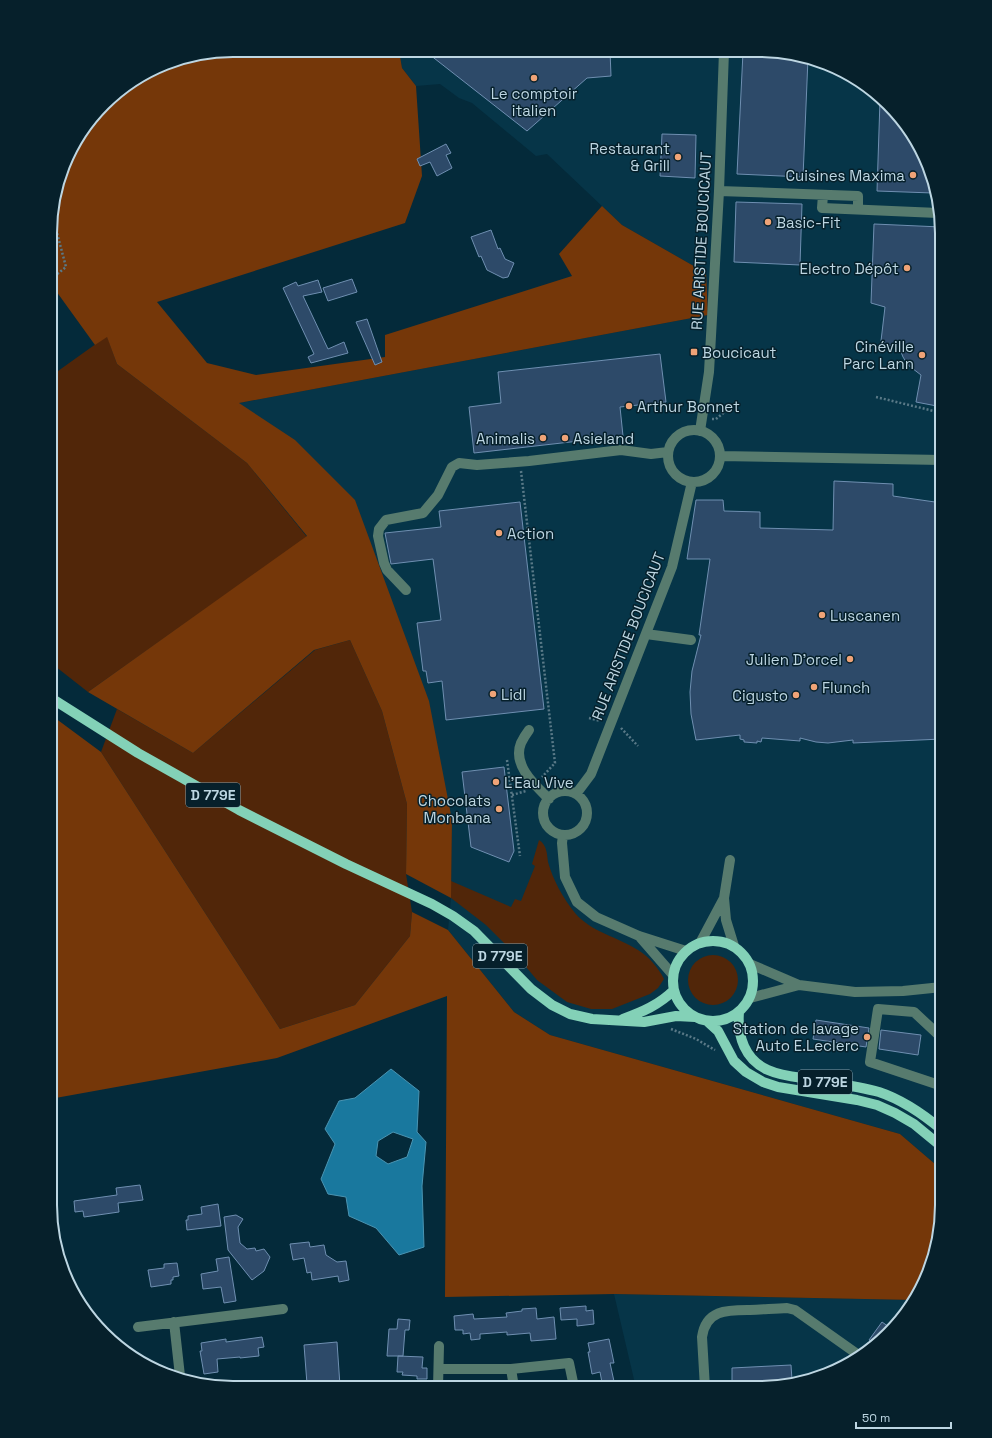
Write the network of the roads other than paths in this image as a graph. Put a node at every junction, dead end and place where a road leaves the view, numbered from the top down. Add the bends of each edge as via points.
1 (724, 57) edge
2 (719, 192) junction
3 (934, 213) edge
4 (700, 431) junction
5 (668, 452) junction
6 (720, 456) junction
7 (935, 460) edge
8 (692, 482) junction
9 (406, 590) dead end
10 (646, 634) junction
11 (691, 640) dead end
12 (57, 702) edge
13 (529, 730) dead end
14 (576, 794) junction
15 (549, 799) junction
16 (563, 835) junction
17 (730, 860) dead end
18 (724, 898) junction
19 (639, 936) junction
20 (700, 943) junction
21 (734, 946) junction
22 (686, 951) junction
23 (750, 964) junction
24 (673, 975) junction
25 (799, 985) junction
26 (935, 988) edge
27 (674, 990) junction
28 (750, 998) junction
29 (739, 1012) junction
30 (695, 1017) junction
31 (619, 1020) junction
32 (707, 1021) junction
33 (935, 1032) edge
34 (935, 1084) edge
35 (935, 1124) edge
36 (935, 1141) edge
37 (283, 1309) dead end
38 (174, 1322) junction
39 (138, 1327) dead end
40 (439, 1346) dead end
41 (855, 1352) edge
42 (439, 1369) junction
43 (511, 1369) junction
44 (180, 1373) edge
45 (438, 1381) edge
46 (513, 1381) edge
47 (573, 1381) edge
48 (705, 1381) edge

1 - 2 street, RUE ARISTIDE BOUCICAUT
2 - 3 street via 823,195 822,208
2 - 4 street, RUE ARISTIDE BOUCICAUT via 709,372
4 - 5 street via 689,430 679,434
4 - 6 street via 714,440
5 - 8 street via 668,463 673,472 682,479
5 - 9 street via 651,454 621,450 520,462 454,464 438,495 423,513 386,520 379,529 384,564
6 - 7 street
6 - 8 street via 711,475
8 - 10 street, RUE ARISTIDE BOUCICAUT via 672,567
10 - 11 street
10 - 14 street, RUE ARISTIDE BOUCICAUT via 591,774
12 - 31 main road, D 779E via 138,753 239,810 453,916 474,931 531,989 552,1005 570,1014 592,1019
13 - 15 street via 520,744 519,757 524,771
14 - 15 street via 569,791 561,792
14 - 16 street via 585,804 586,818 580,829
15 - 16 street via 544,810 546,823 556,833
16 - 19 street via 565,877 577,902 596,917
17 - 18 street
18 - 20 street
18 - 21 street via 726,920
19 - 22 street
19 - 24 street
20 - 21 main road via 712,940
20 - 22 main road
21 - 23 main road via 744,954
22 - 24 main road
23 - 25 street
23 - 28 main road via 754,975
24 - 27 main road
25 - 26 street via 855,992
25 - 28 street
27 - 30 main road via 678,1001
27 - 31 main road, D 779E via 664,1000 645,1011
28 - 29 main road
29 - 32 main road via 724,1020
29 - 35 main road, D 779E via 738,1024 743,1046 756,1063 768,1070 782,1075 879,1092 900,1100
30 - 31 main road, D 779E via 676,1016 644,1022
30 - 32 main road
32 - 36 main road, D 779E via 718,1031 734,1061 763,1082 877,1105 914,1124
33 - 34 street via 914,1012 878,1009 870,1062
37 - 38 street
38 - 39 street
38 - 44 street
40 - 42 street
41 - 48 street via 795,1310 788,1308 726,1311 712,1317 703,1329
42 - 43 street
42 - 45 street
43 - 46 street
43 - 47 street via 569,1363

